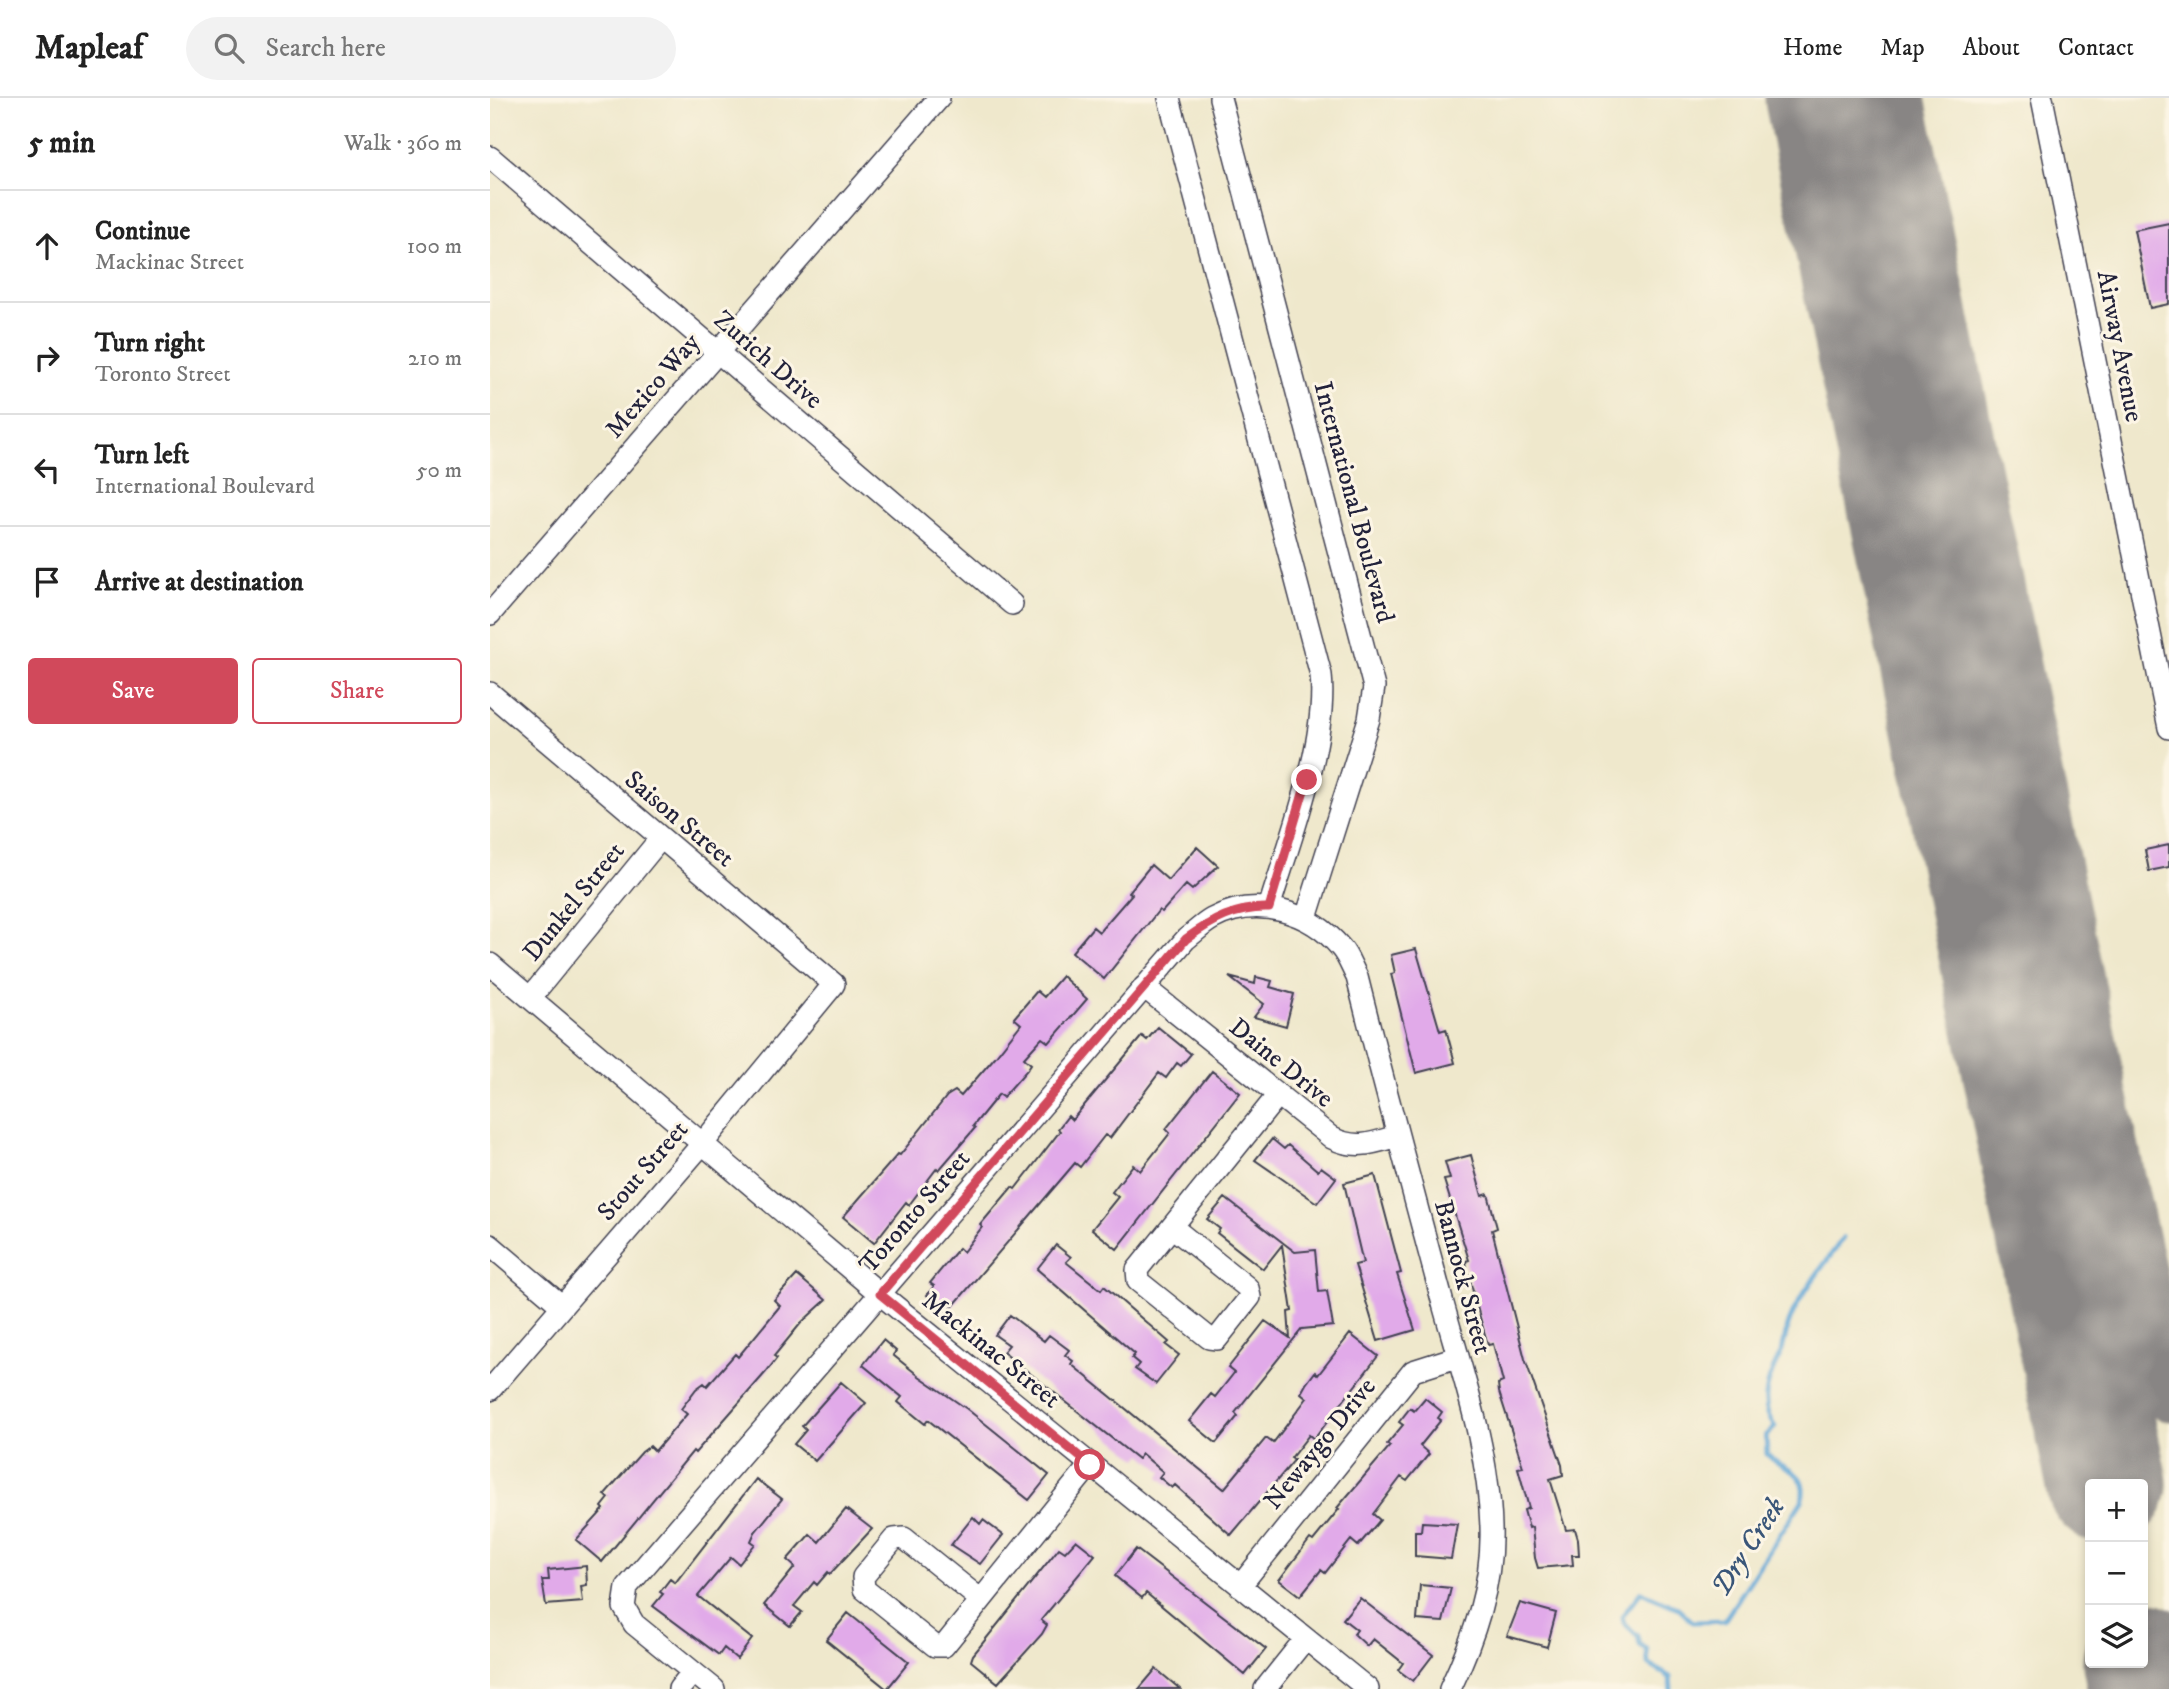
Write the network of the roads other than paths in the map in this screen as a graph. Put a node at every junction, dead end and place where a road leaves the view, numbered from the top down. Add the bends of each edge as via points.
1 (939, 98) edge
2 (1169, 98) edge
3 (1220, 98) edge
4 (2042, 98) edge
5 (490, 157) edge
6 (718, 352) junction
7 (1012, 604) dead end
8 (490, 614) edge
9 (490, 693) edge
10 (2169, 728) edge
11 (660, 839) junction
12 (1277, 909) junction
13 (1306, 918) junction
14 (490, 964) edge
15 (834, 985) joint
16 (1144, 987) junction
17 (530, 998) junction
18 (1278, 1095) junction
19 (1398, 1136) junction
20 (704, 1143) junction
21 (1172, 1227) junction
22 (490, 1245) edge
23 (880, 1294) junction
24 (562, 1306) junction
25 (1457, 1357) junction
26 (490, 1390) edge
27 (1090, 1465) junction
28 (1240, 1586) junction
29 (981, 1600) junction
30 (1306, 1639) junction
31 (693, 1672) junction
32 (679, 1689) edge
33 (714, 1689) edge
34 (1265, 1689) edge
35 (1367, 1689) edge
36 (1450, 1689) edge

1 - 6 street, Mexico Way
2 - 12 street via 1321,675 1323,695
3 - 13 street, International Boulevard via 1374,687 1369,719
4 - 10 street, Airway Avenue
5 - 6 street, Zurich Drive
6 - 7 street, Zurich Drive
6 - 8 street, Mexico Way
9 - 11 street, Saison Street
11 - 15 street, Saison Street
11 - 17 street, Dunkel Street
12 - 13 street, Bannock Street
12 - 16 street, Toronto Street via 1251,907 1214,918 1186,939
13 - 19 street, Bannock Street via 1343,950 1357,977
14 - 17 street, Mackinac Street
15 - 20 street, Stout Street
16 - 18 street, Daine Drive
16 - 23 street, Toronto Street
17 - 20 street, Mackinac Street
18 - 19 street, Daine Drive via 1346,1145 1362,1146
18 - 21 street
19 - 25 street, Bannock Street
20 - 23 street, Mackinac Street
20 - 24 street, Stout Street
21 - 21 street via 1137,1270 1138,1281 1209,1338 1217,1339 1250,1297 1248,1288
22 - 24 street
23 - 27 street, Mackinac Street
23 - 31 street, Toronto Street via 627,1587 624,1607 634,1624
24 - 26 street, Stout Street
25 - 28 street, Newaygo Drive via 1413,1371
25 - 36 street, Bannock Street via 1485,1466 1491,1528 1486,1590 1471,1645
27 - 28 street, Mackinac Street
27 - 29 street
28 - 30 street, Mackinac Street
29 - 29 street via 944,1646 935,1646 864,1588 863,1577 894,1539 904,1538
30 - 34 street
30 - 35 street, Mackinac Street
31 - 32 street
31 - 33 street

